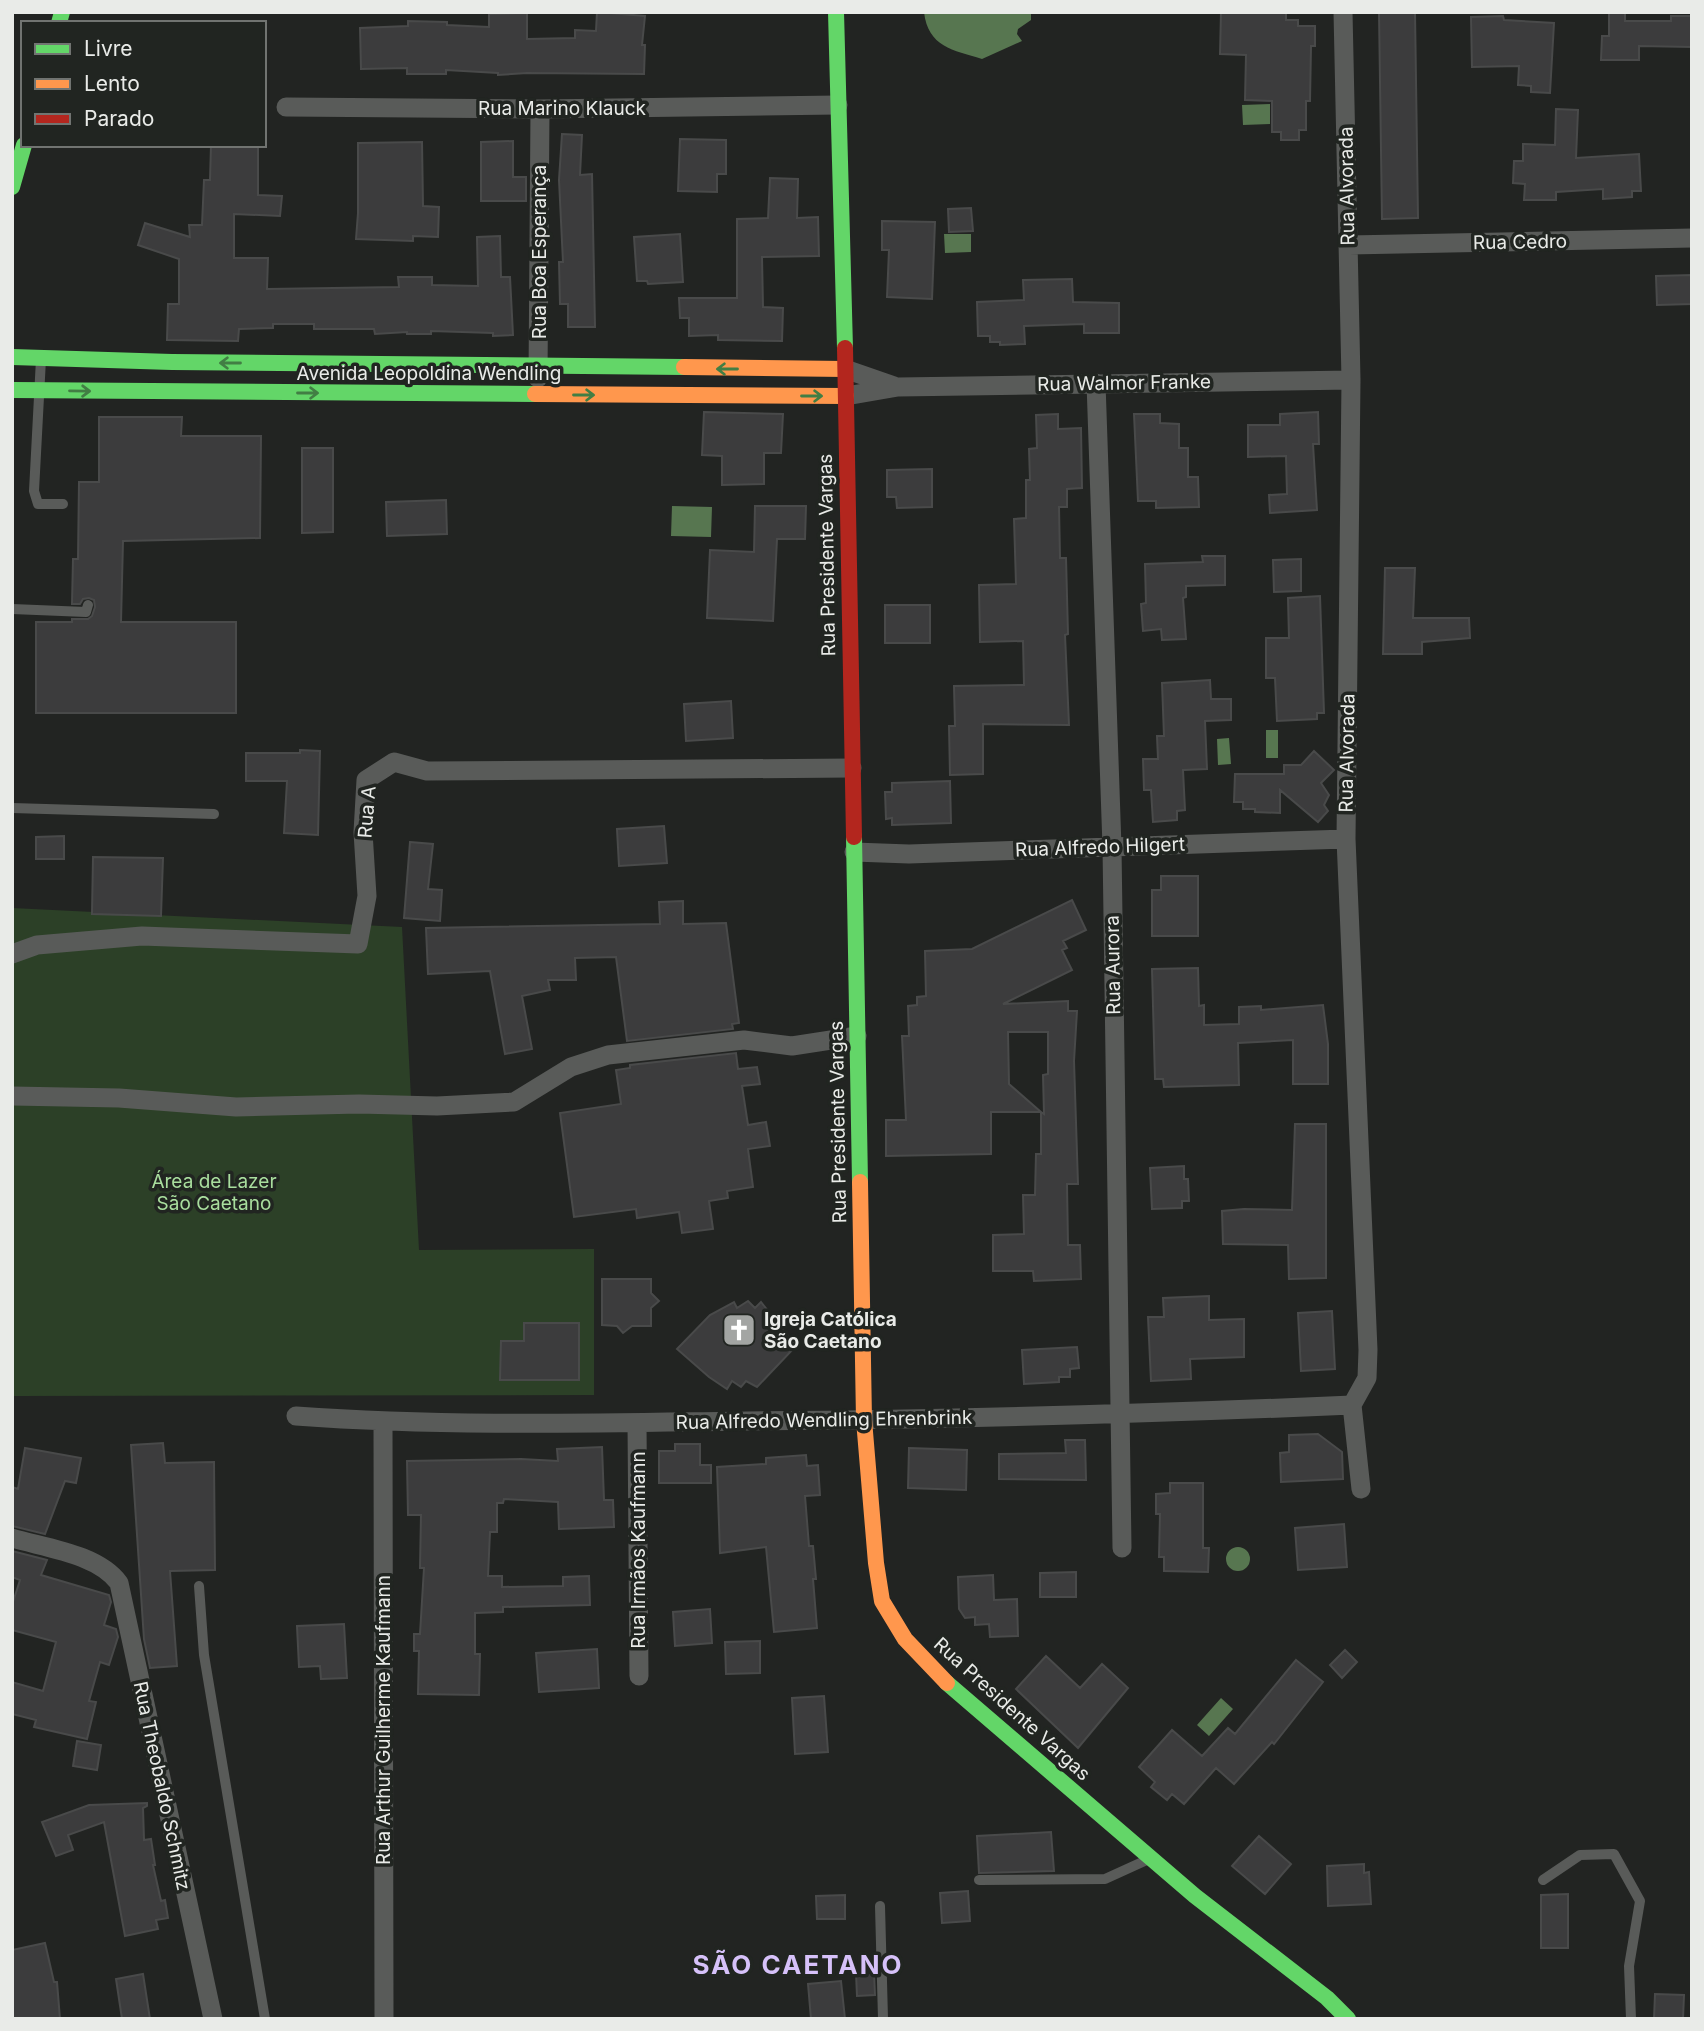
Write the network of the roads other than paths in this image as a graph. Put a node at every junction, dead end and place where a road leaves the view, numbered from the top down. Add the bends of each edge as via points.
1 (836, 12) edge
2 (1343, 12) edge
3 (838, 105) junction
4 (286, 107) dead end
5 (540, 109) junction
6 (23, 147) edge
7 (12, 187) edge
8 (1692, 238) edge
9 (1349, 245) junction
10 (12, 357) edge
11 (41, 358) junction
12 (538, 367) junction
13 (845, 369) junction
14 (1351, 380) junction
15 (1096, 383) junction
16 (898, 387) junction
17 (12, 390) edge
18 (39, 390) junction
19 (538, 395) junction
20 (846, 396) junction
21 (63, 504) dead end
22 (88, 605) dead end
23 (12, 609) edge
24 (852, 768) junction
25 (12, 808) edge
26 (214, 814) dead end
27 (1346, 839) junction
28 (1112, 847) junction
29 (854, 852) junction
30 (12, 954) edge
31 (857, 1036) junction
32 (12, 1096) edge
33 (1352, 1405) junction
34 (1121, 1415) junction
35 (296, 1416) dead end
36 (864, 1420) junction
37 (383, 1422) junction
38 (637, 1423) junction
39 (1361, 1489) dead end
40 (12, 1538) edge
41 (1122, 1548) dead end
42 (199, 1586) dead end
43 (639, 1676) dead end
44 (1150, 1858) junction
45 (979, 1880) dead end
46 (1543, 1880) dead end
47 (880, 1906) dead end
48 (213, 2019) edge
49 (265, 2019) edge
50 (384, 2019) edge
51 (883, 2019) edge
52 (1348, 2019) edge
53 (1630, 2019) edge

1 - 3 main road, Rua Presidente Vargas
2 - 9 street, Rua Alvorada
3 - 5 street, Rua Marino Klauck
3 - 13 main road, Rua Presidente Vargas
4 - 5 street, Rua Marino Klauck
5 - 12 street, Rua Boa Esperança
6 - 7 main road
8 - 9 street, Rua Cedro
9 - 14 street, Rua Alvorada
10 - 11 main road, Avenida Leopoldina Wendling
12 -> 11 main road, Avenida Leopoldina Wendling
11 - 18 lane
13 -> 12 main road, Avenida Leopoldina Wendling
12 - 19 street, Rua Boa Esperança
13 - 16 street, Rua Walmor Franke
13 - 20 main road, Rua Presidente Vargas
14 - 15 street, Rua Walmor Franke
14 - 27 street, Rua Alvorada
15 - 16 street, Rua Walmor Franke
15 - 28 street, Rua Aurora
16 - 20 street, Rua Walmor Franke
17 - 18 main road, Avenida Leopoldina Wendling
18 -> 19 main road, Avenida Leopoldina Wendling
18 - 21 lane via 34,491 38,504
19 -> 20 main road, Avenida Leopoldina Wendling
20 - 24 main road, Rua Presidente Vargas
22 - 23 lane via 86,612
24 - 29 main road, Rua Presidente Vargas
24 - 30 street, Rua A via 427,771 394,762 366,780 367,896 358,944 142,936 37,945
25 - 26 lane
27 - 28 street, Rua Alfredo Hilgert
27 - 33 street, Rua Alvorada via 1368,1350 1367,1378
28 - 29 street, Rua Alfredo Hilgert
28 - 34 street, Rua Aurora
29 - 31 main road, Rua Presidente Vargas
31 - 32 street via 792,1046 744,1040 608,1055 571,1067 514,1102 236,1107
31 - 36 main road, Rua Presidente Vargas
33 - 34 street, Rua Alfredo Wendling Ehrenbrink
33 - 39 street
34 - 36 street, Rua Alfredo Wendling Ehrenbrink
34 - 41 street, Rua Aurora
35 - 37 street, Rua Alfredo Wendling Ehrenbrink
36 - 38 street, Rua Alfredo Wendling Ehrenbrink
36 - 44 main road, Rua Presidente Vargas via 882,1601 905,1639 940,1677
37 - 38 street, Rua Alfredo Wendling Ehrenbrink
37 - 50 street, Rua Arthur Guilherme Kaufmann
38 - 43 street, Rua Irmãos Kaufmann
40 - 48 street, Rua Theobaldo Schmitz via 96,1562 119,1583
42 - 49 lane via 204,1655
44 - 45 lane via 1105,1879
44 - 52 main road, Rua Presidente Vargas
46 - 53 lane via 1580,1855 1614,1854 1640,1901 1629,1966
47 - 51 lane

